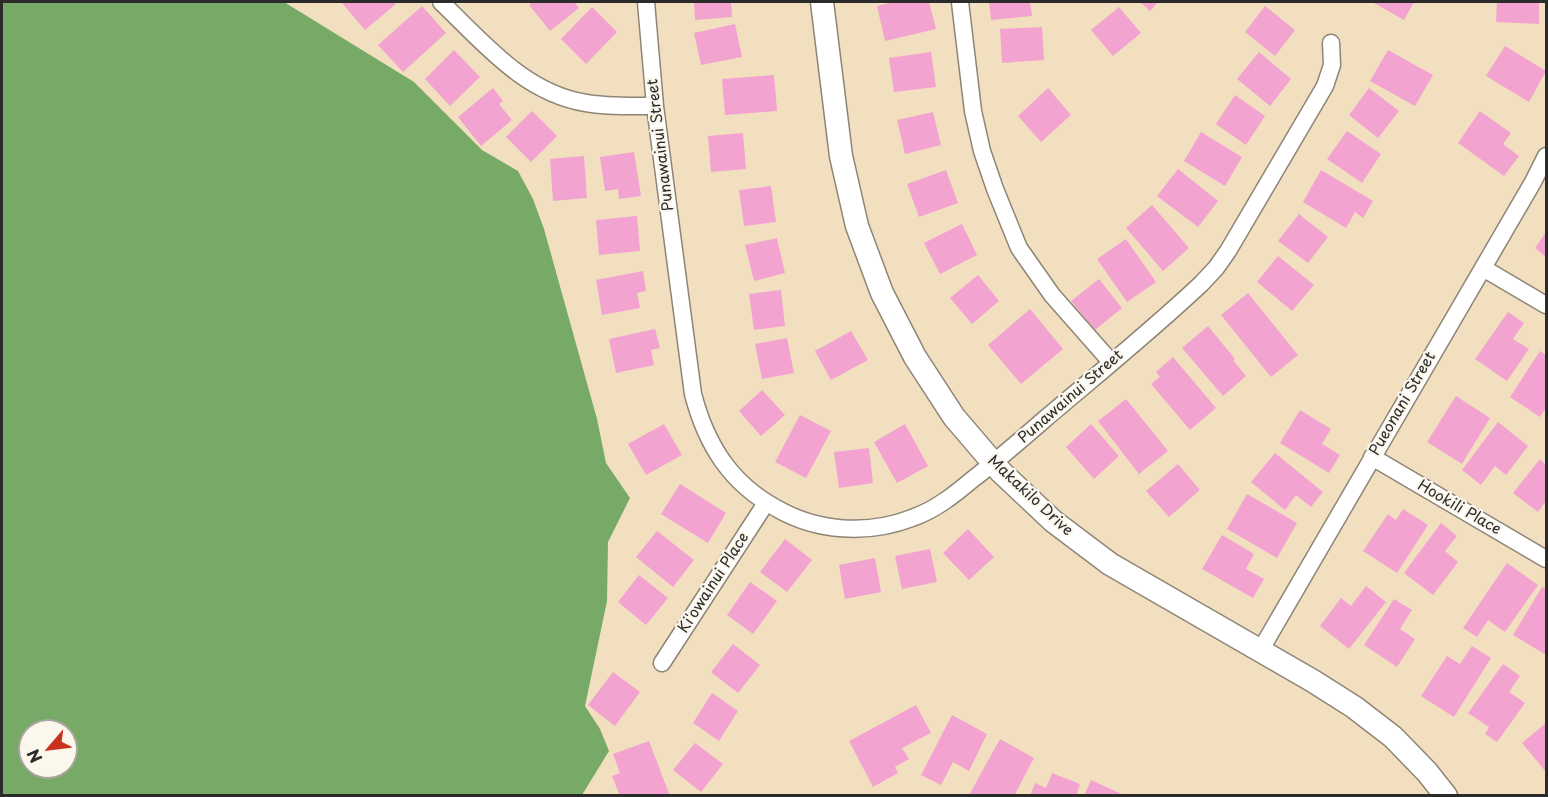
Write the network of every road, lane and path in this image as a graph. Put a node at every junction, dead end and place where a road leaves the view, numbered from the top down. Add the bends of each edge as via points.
1 (441, 2) edge
2 (646, 2) edge
3 (822, 2) edge
4 (960, 2) edge
5 (1332, 43) dead end
6 (655, 106) junction
7 (1546, 156) edge
8 (1483, 267) junction
9 (1546, 305) edge
10 (1111, 363) junction
11 (1372, 457) junction
12 (993, 464) junction
13 (766, 503) junction
14 (1546, 559) edge
15 (1260, 651) junction
16 (662, 663) dead end
17 (1446, 795) edge

1 - 6 street via 513,71 547,91 603,106
2 - 6 street, Punawainui Street
3 - 12 street, Makakilo Drive via 841,156 857,226 882,293 915,357 954,417
4 - 10 street via 973,111 994,189 1019,248 1052,295
5 - 10 street, Punawainui Street via 1332,65 1325,86 1228,251 1201,284
6 - 13 street, Punawainui Street via 698,413 724,464
7 - 8 street, Pueonani Street
8 - 9 street
8 - 11 street, Pueonani Street
10 - 12 street, Punawainui Street
11 - 14 street, Hookili Place
11 - 15 street, Pueonani Street
12 - 13 street, Punawainui Street via 930,511 876,528 819,525
12 - 15 street, Makakilo Drive via 1053,521 1110,564
13 - 16 street, Ki'owainui Place
15 - 17 street, Makakilo Drive via 1354,707 1393,737

